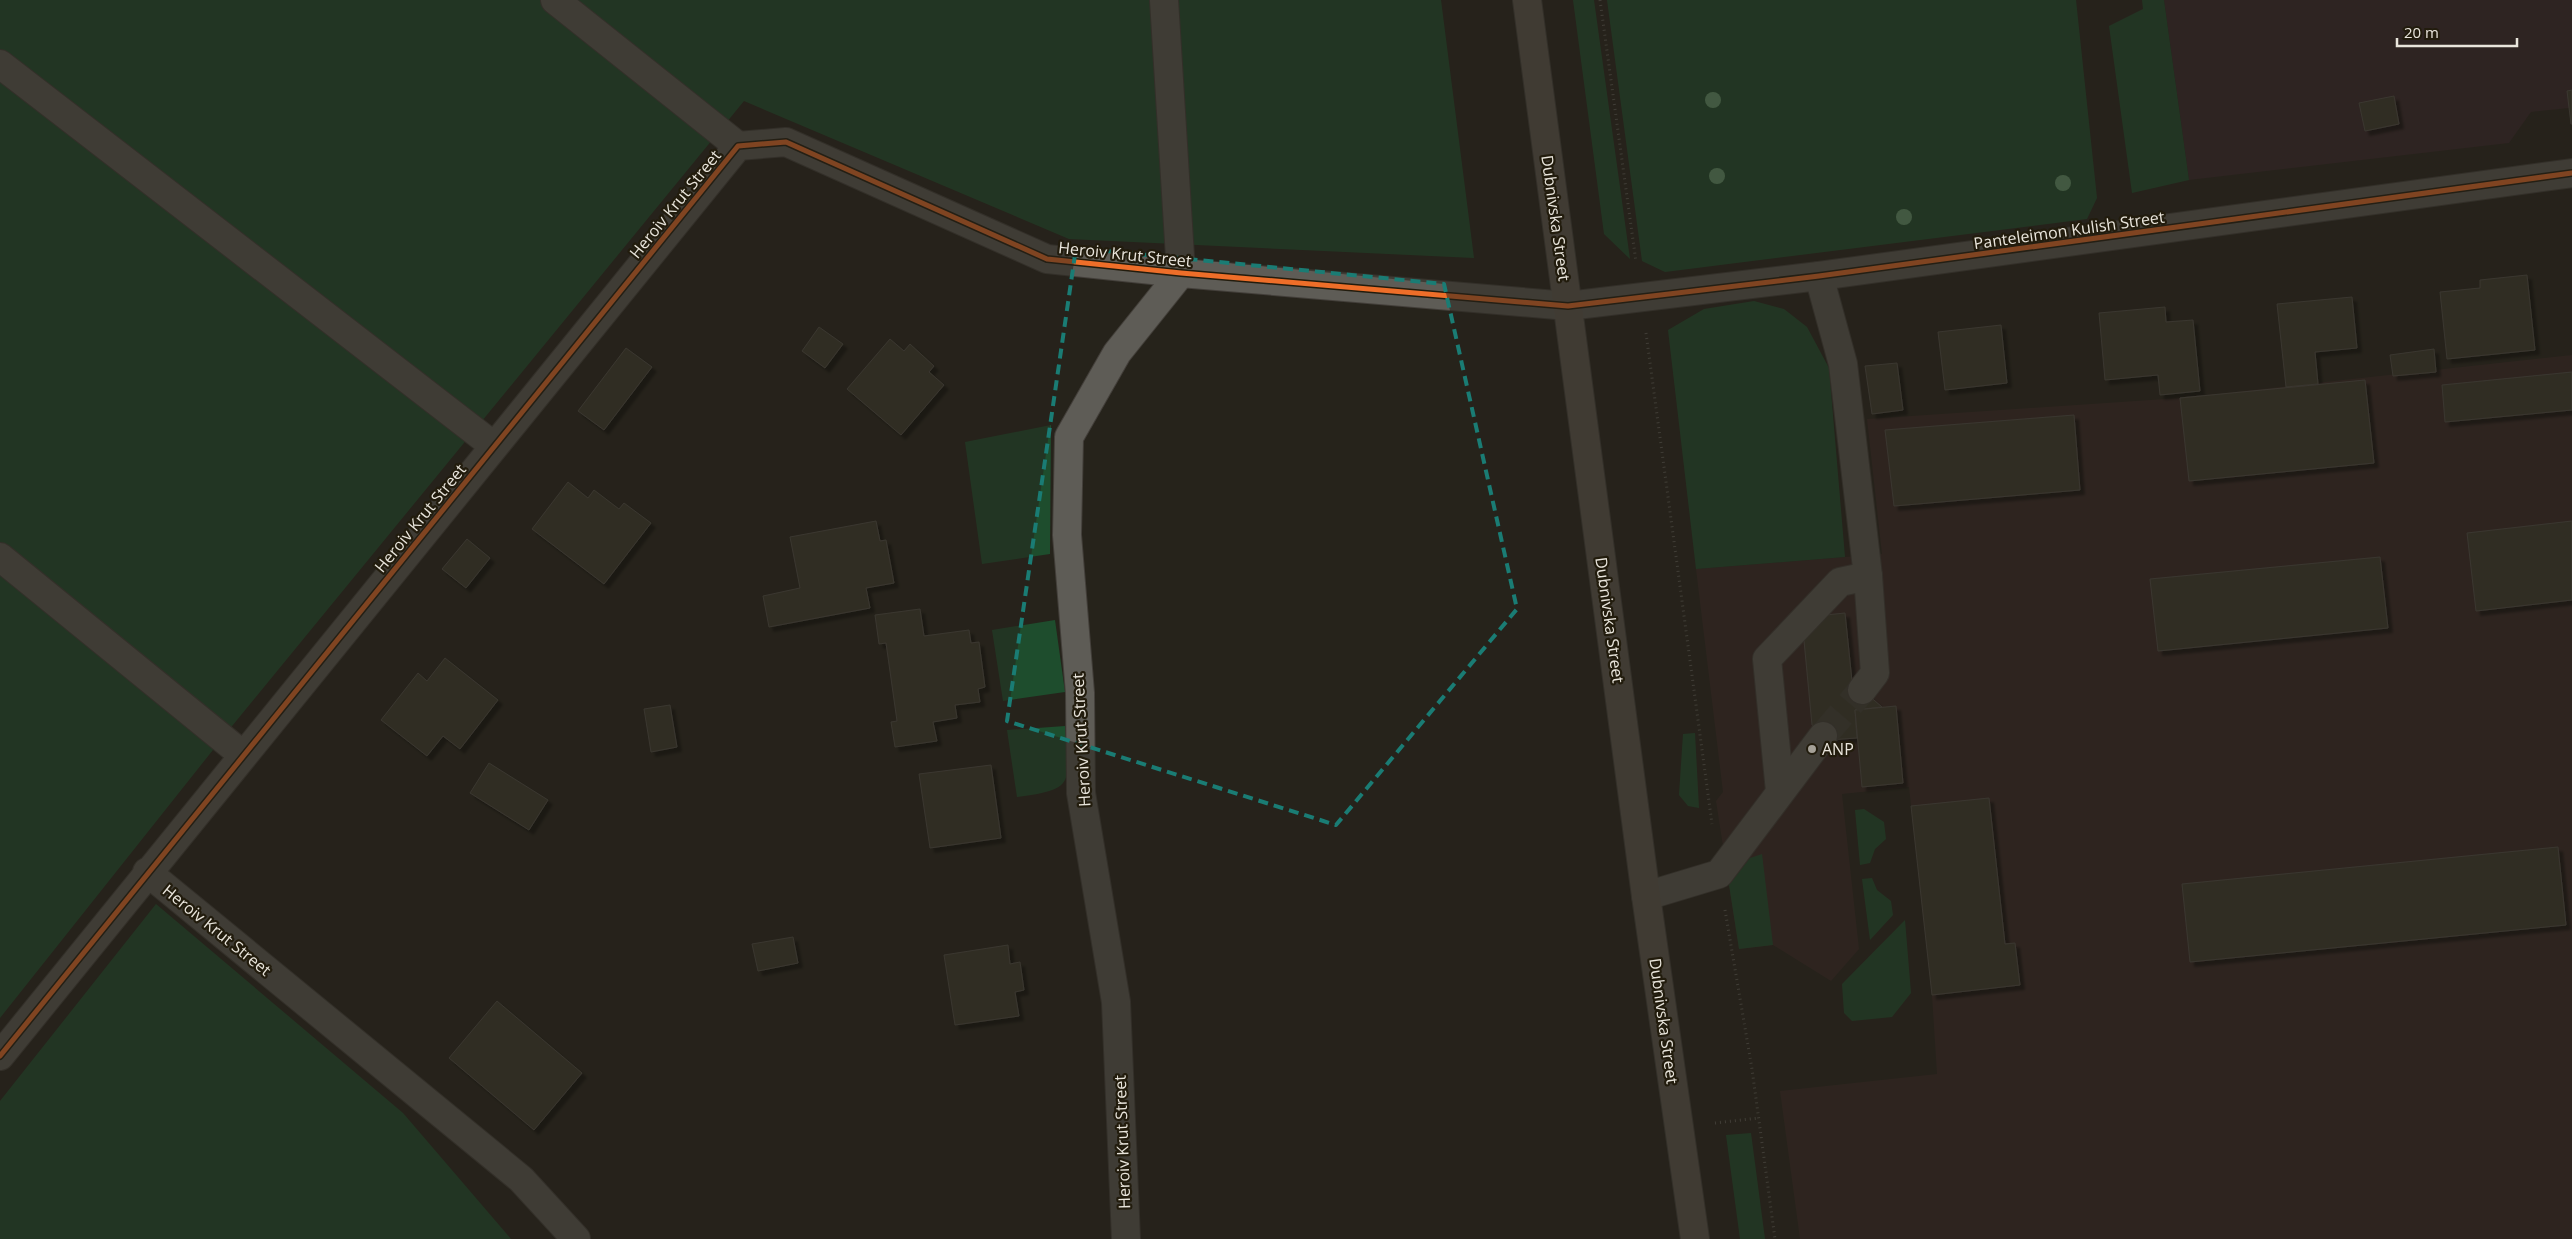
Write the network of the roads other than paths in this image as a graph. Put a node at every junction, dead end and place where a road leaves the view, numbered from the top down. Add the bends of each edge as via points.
1 (555, 0) edge
2 (1164, 0) edge
3 (1527, 0) edge
4 (0, 64) edge
5 (738, 146) junction
6 (2572, 174) edge
7 (1181, 273) junction
8 (1819, 276) junction
9 (1568, 306) junction
10 (494, 446) junction
11 (0, 557) edge
12 (1868, 576) junction
13 (1862, 690) tunnel mouth
14 (1823, 736) tunnel mouth
15 (243, 755) junction
16 (1780, 792) junction
17 (147, 872) junction
18 (1646, 896) junction
19 (0, 1056) edge
20 (576, 1239) edge
21 (1126, 1239) edge
22 (1695, 1239) edge

1 - 5 street
2 - 7 street
3 - 9 main road, Dubnivska Street
4 - 10 street
5 - 7 street, Heroiv Krut Street via 786,142 1047,258
5 - 10 street, Heroiv Krut Street
6 - 8 street, Panteleimon Kulish Street
7 - 9 street, Heroiv Krut Street
7 - 21 street, Heroiv Krut Street via 1117,353 1069,437 1067,535 1080,693 1081,793 1116,1002
8 - 9 street, Panteleimon Kulish Street
8 - 12 street via 1843,364
9 - 18 main road, Dubnivska Street
10 - 15 street, Heroiv Krut Street
11 - 15 street
12 - 13 street via 1875,673
12 - 16 street via 1840,582 1767,659
14 - 16 street
15 - 17 street, Heroiv Krut Street
16 - 18 street via 1719,874
17 - 19 street
17 - 20 street, Heroiv Krut Street via 521,1179
18 - 22 main road, Dubnivska Street

